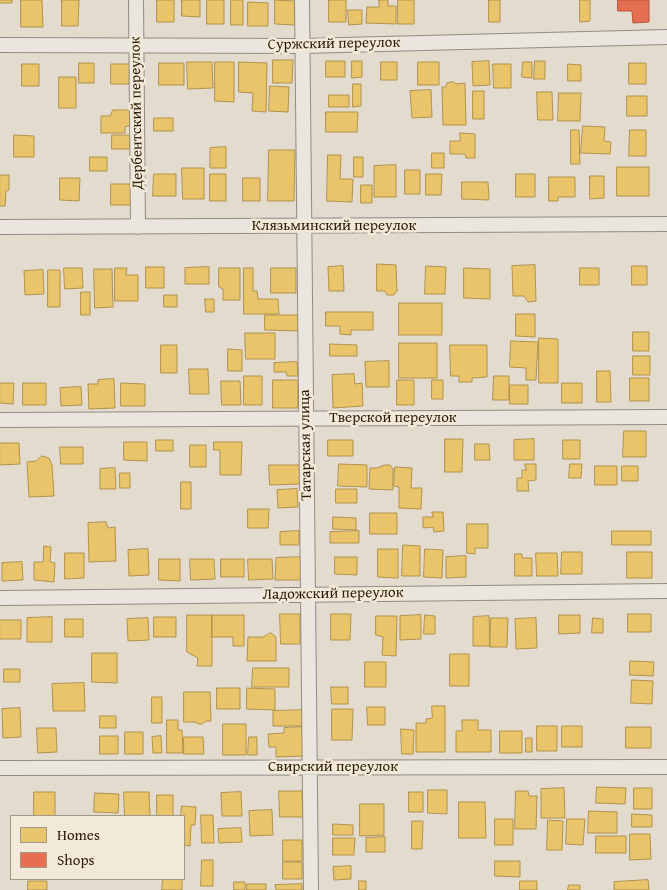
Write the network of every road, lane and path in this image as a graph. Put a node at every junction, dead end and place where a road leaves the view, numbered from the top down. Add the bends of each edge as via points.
1 (136, 0) edge
2 (302, 0) edge
3 (667, 37) edge
4 (0, 45) edge
5 (136, 45) junction
6 (302, 46) junction
7 (667, 224) edge
8 (304, 226) junction
9 (0, 227) edge
10 (138, 227) junction
11 (667, 417) edge
12 (306, 418) junction
13 (0, 420) edge
14 (667, 591) edge
15 (308, 594) junction
16 (0, 598) edge
17 (309, 767) junction
18 (667, 767) edge
19 (0, 768) edge
20 (311, 890) edge

1 - 5 street, Дербентский переулок
2 - 6 street, Татарская улица
3 - 6 street, Суржский переулок
4 - 5 street, Суржский переулок
5 - 6 street, Суржский переулок
5 - 10 street, Дербентский переулок
6 - 8 street, Татарская улица
7 - 8 street, Клязьминский переулок
8 - 10 street, Клязьминский переулок
8 - 12 street, Татарская улица
9 - 10 street, Клязьминский переулок
11 - 12 street, Тверской переулок
12 - 13 street, Тверской переулок
12 - 15 street, Татарская улица
14 - 15 street, Ладожский переулок
15 - 16 street, Ладожский переулок
15 - 17 street, Татарская улица
17 - 18 street, Свирский переулок
17 - 19 street, Свирский переулок
17 - 20 street, Татарская улица

